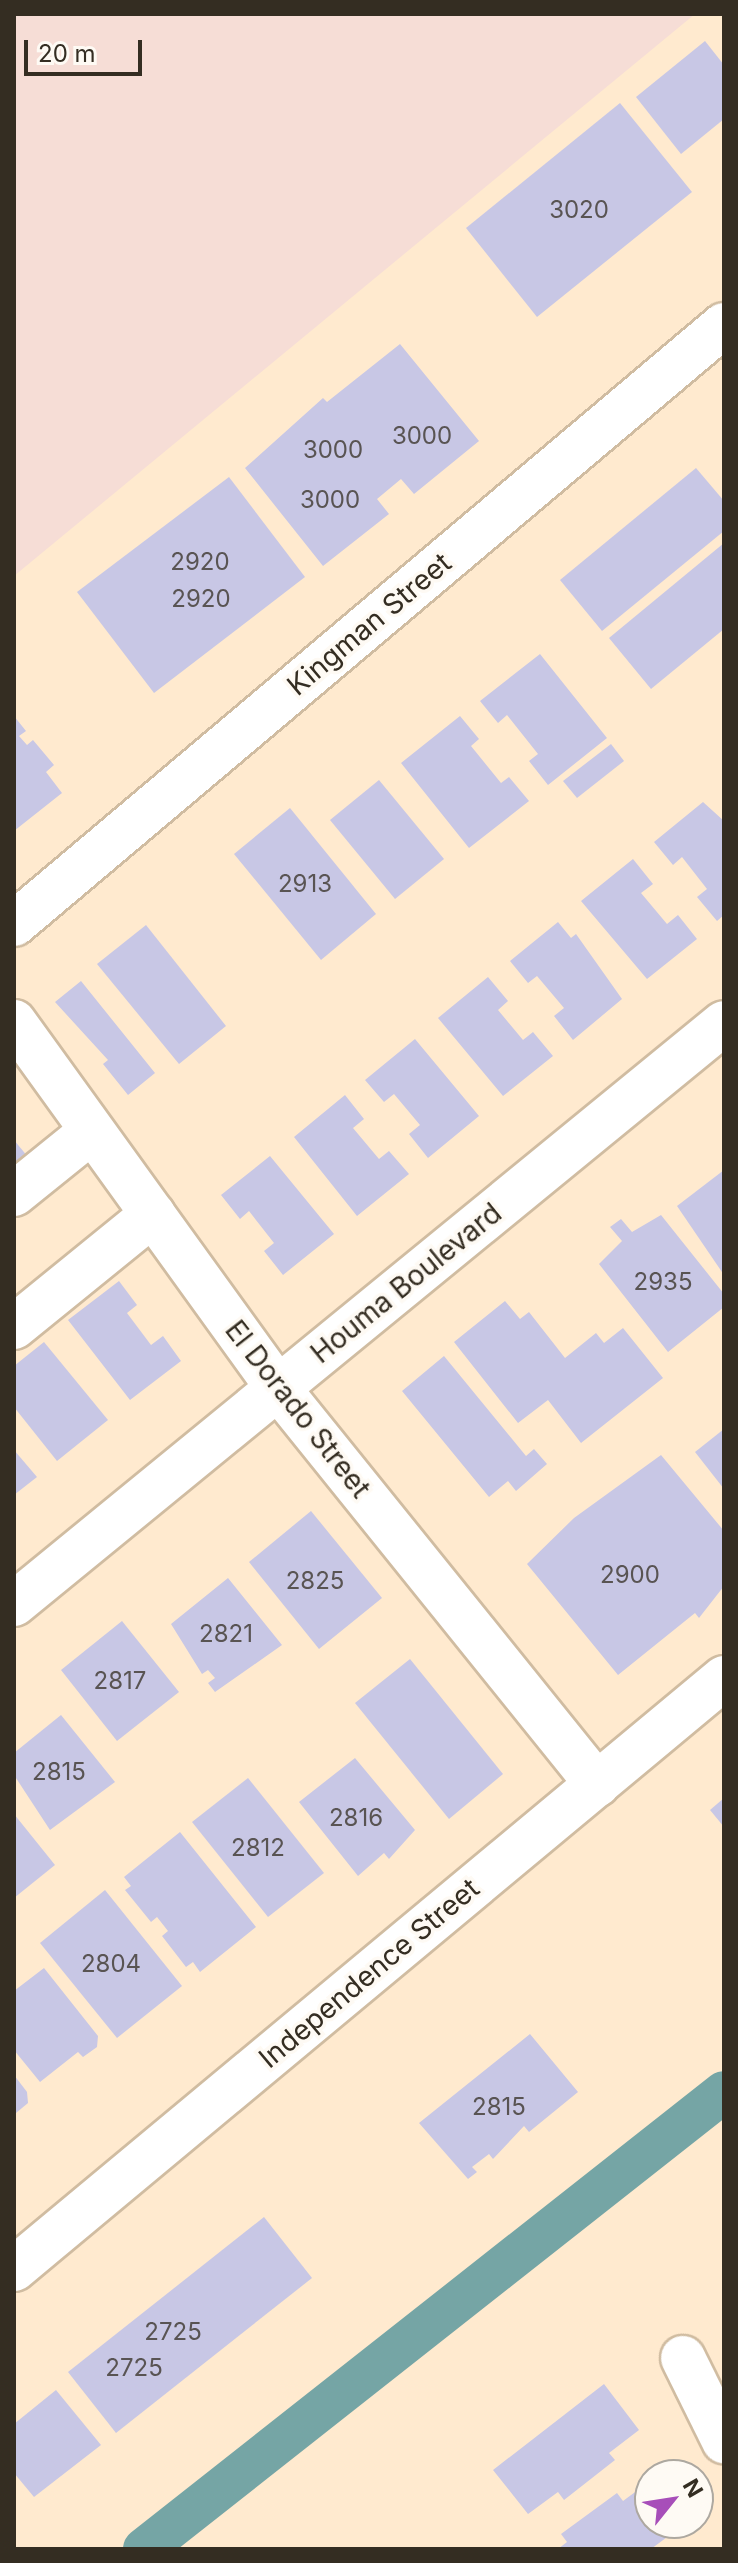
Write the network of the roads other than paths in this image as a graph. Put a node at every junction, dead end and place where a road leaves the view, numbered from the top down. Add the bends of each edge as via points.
1 (717, 346) edge
2 (14, 924) edge
3 (14, 1022) edge
4 (724, 1023) edge
5 (92, 1131) junction
6 (14, 1194) edge
7 (153, 1214) junction
8 (14, 1327) edge
9 (278, 1388) junction
10 (14, 1604) edge
11 (724, 1678) edge
12 (597, 1784) junction
13 (14, 2269) edge
14 (683, 2358) dead end
15 (724, 2441) edge

1 - 2 street, Kingman Street
3 - 5 street, El Dorado Street
4 - 9 street, Houma Boulevard
5 - 6 street
5 - 7 street, El Dorado Street
7 - 8 street
7 - 9 street, El Dorado Street
9 - 10 street, Houma Boulevard
9 - 12 street, El Dorado Street
11 - 12 street, Independence Street
12 - 13 street, Independence Street
14 - 15 street

